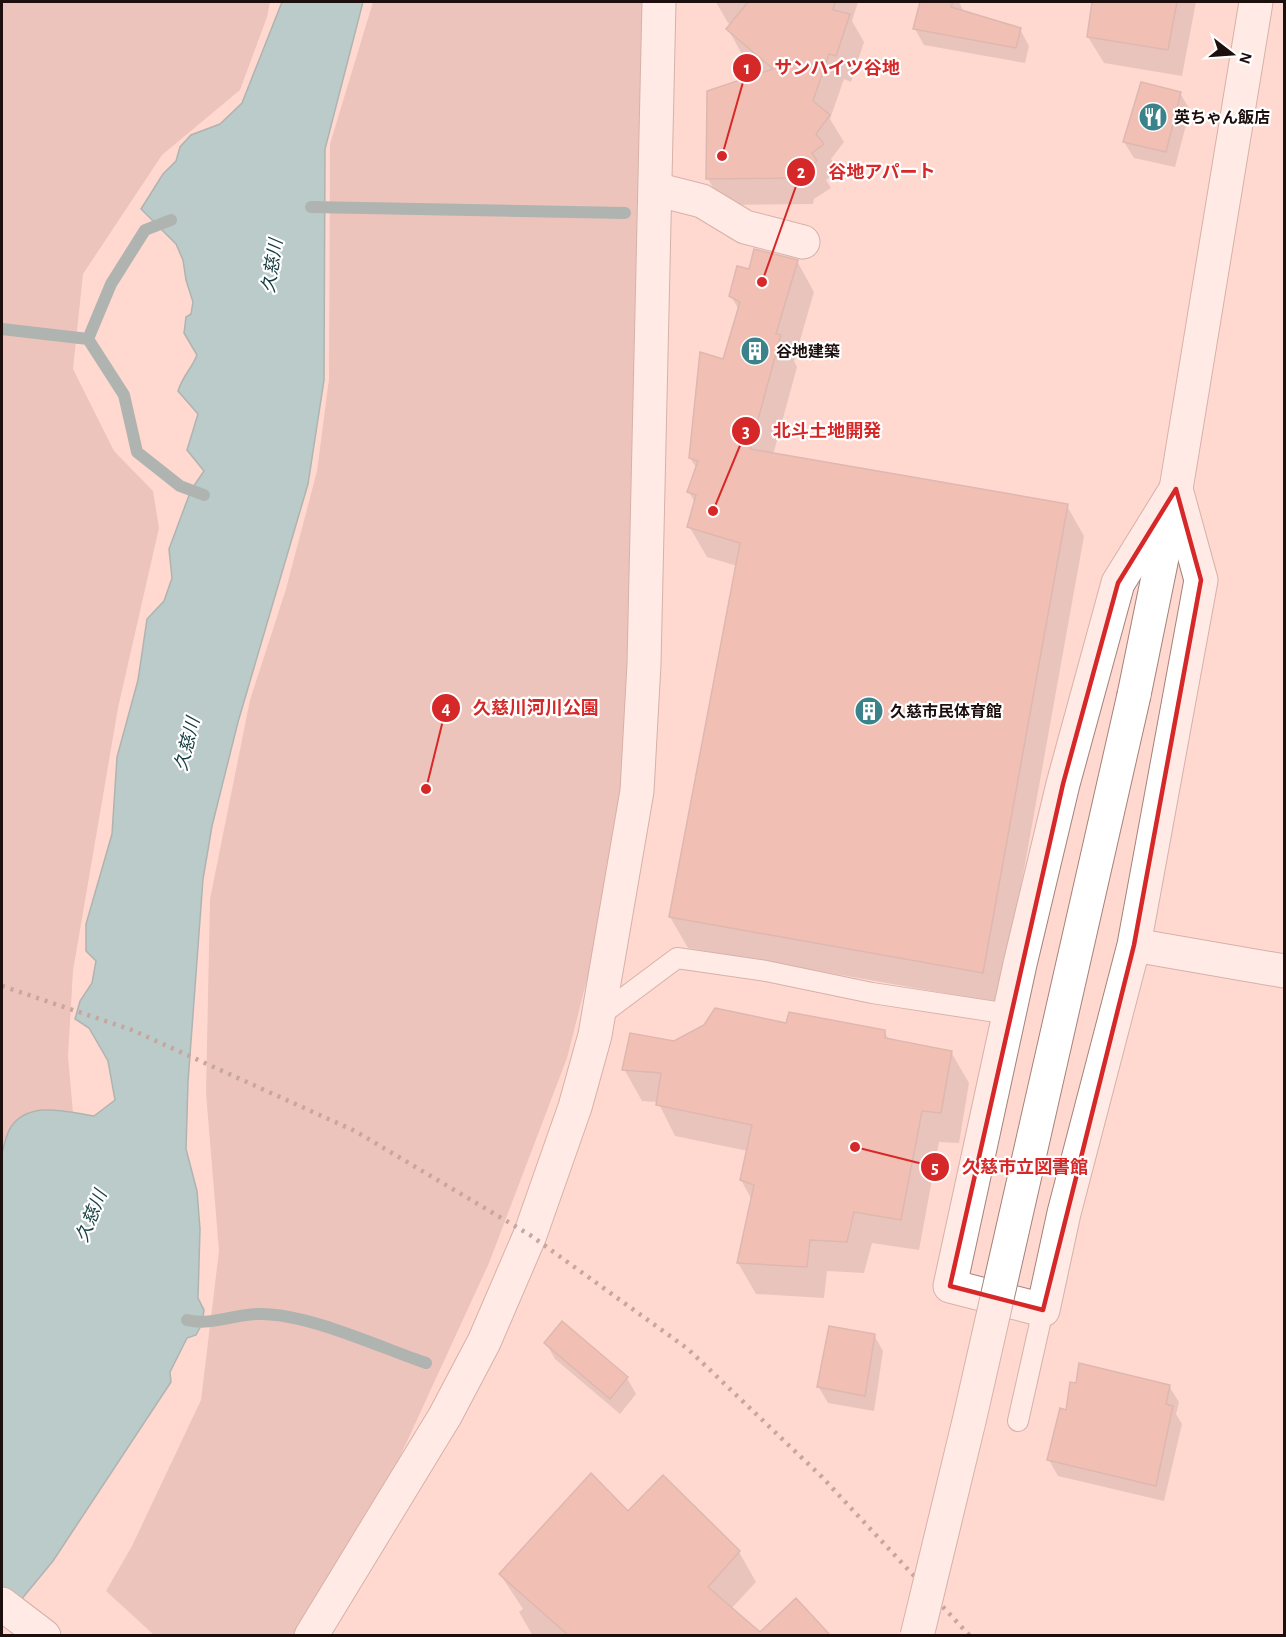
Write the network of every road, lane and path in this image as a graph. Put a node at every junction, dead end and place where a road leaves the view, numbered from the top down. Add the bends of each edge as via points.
1 (659, 2) edge
2 (1256, 2) edge
3 (655, 189) junction
4 (803, 242) dead end
5 (1176, 489) junction
6 (1134, 945) junction
7 (1284, 971) edge
8 (1009, 1014) junction
9 (598, 1017) junction
10 (1042, 1310) junction
11 (1018, 1421) dead end
12 (2, 1604) edge
13 (44, 1635) edge
14 (311, 1635) edge
15 (917, 1635) edge

1 - 3 street
2 - 5 street
3 - 4 street via 702,201 745,227
3 - 9 street via 644,664 637,791
5 - 6 street via 1202,580
5 - 8 street via 1118,583 1063,784
5 - 15 street, bridge via 1134,695
6 - 7 street
6 - 10 street
8 - 9 lane via 677,958
8 - 10 street via 950,1286
9 - 14 street via 572,1117 530,1235 484,1341 445,1416
10 - 11 lane
12 - 13 street

